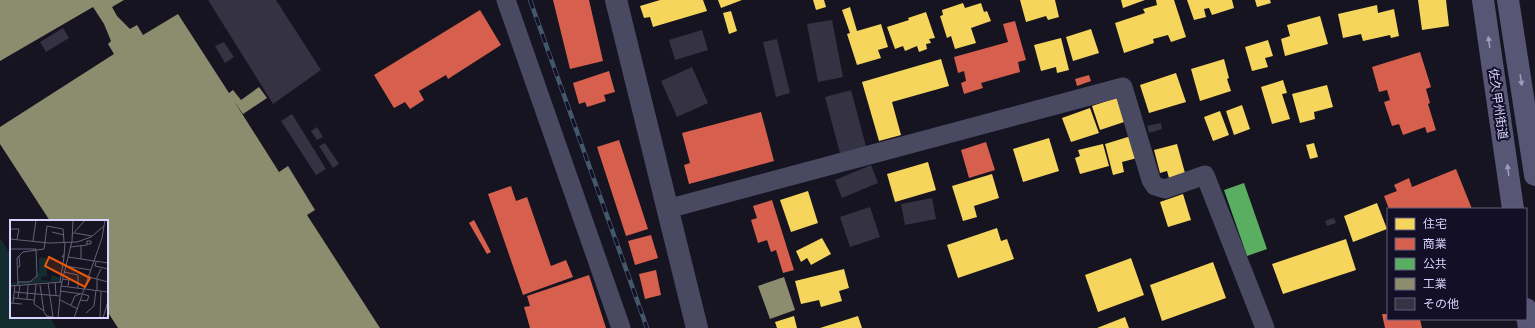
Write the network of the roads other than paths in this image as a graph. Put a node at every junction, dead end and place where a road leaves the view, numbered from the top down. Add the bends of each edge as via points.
1 (506, 0) edge
2 (1483, 0) edge
3 (1508, 0) edge
4 (621, 2) edge
5 (1535, 175) edge
6 (1513, 208) edge
7 (667, 209) junction
8 (1527, 315) edge
9 (621, 328) edge
10 (697, 328) edge
11 (1265, 328) edge
12 (1529, 328) edge

1 - 9 street
6 -> 2 main road, 佐久甲州街道
3 -> 5 main road
4 - 7 street
7 - 10 street
7 - 11 street via 1123,87 1155,186 1165,189 1205,175
8 - 12 main road

